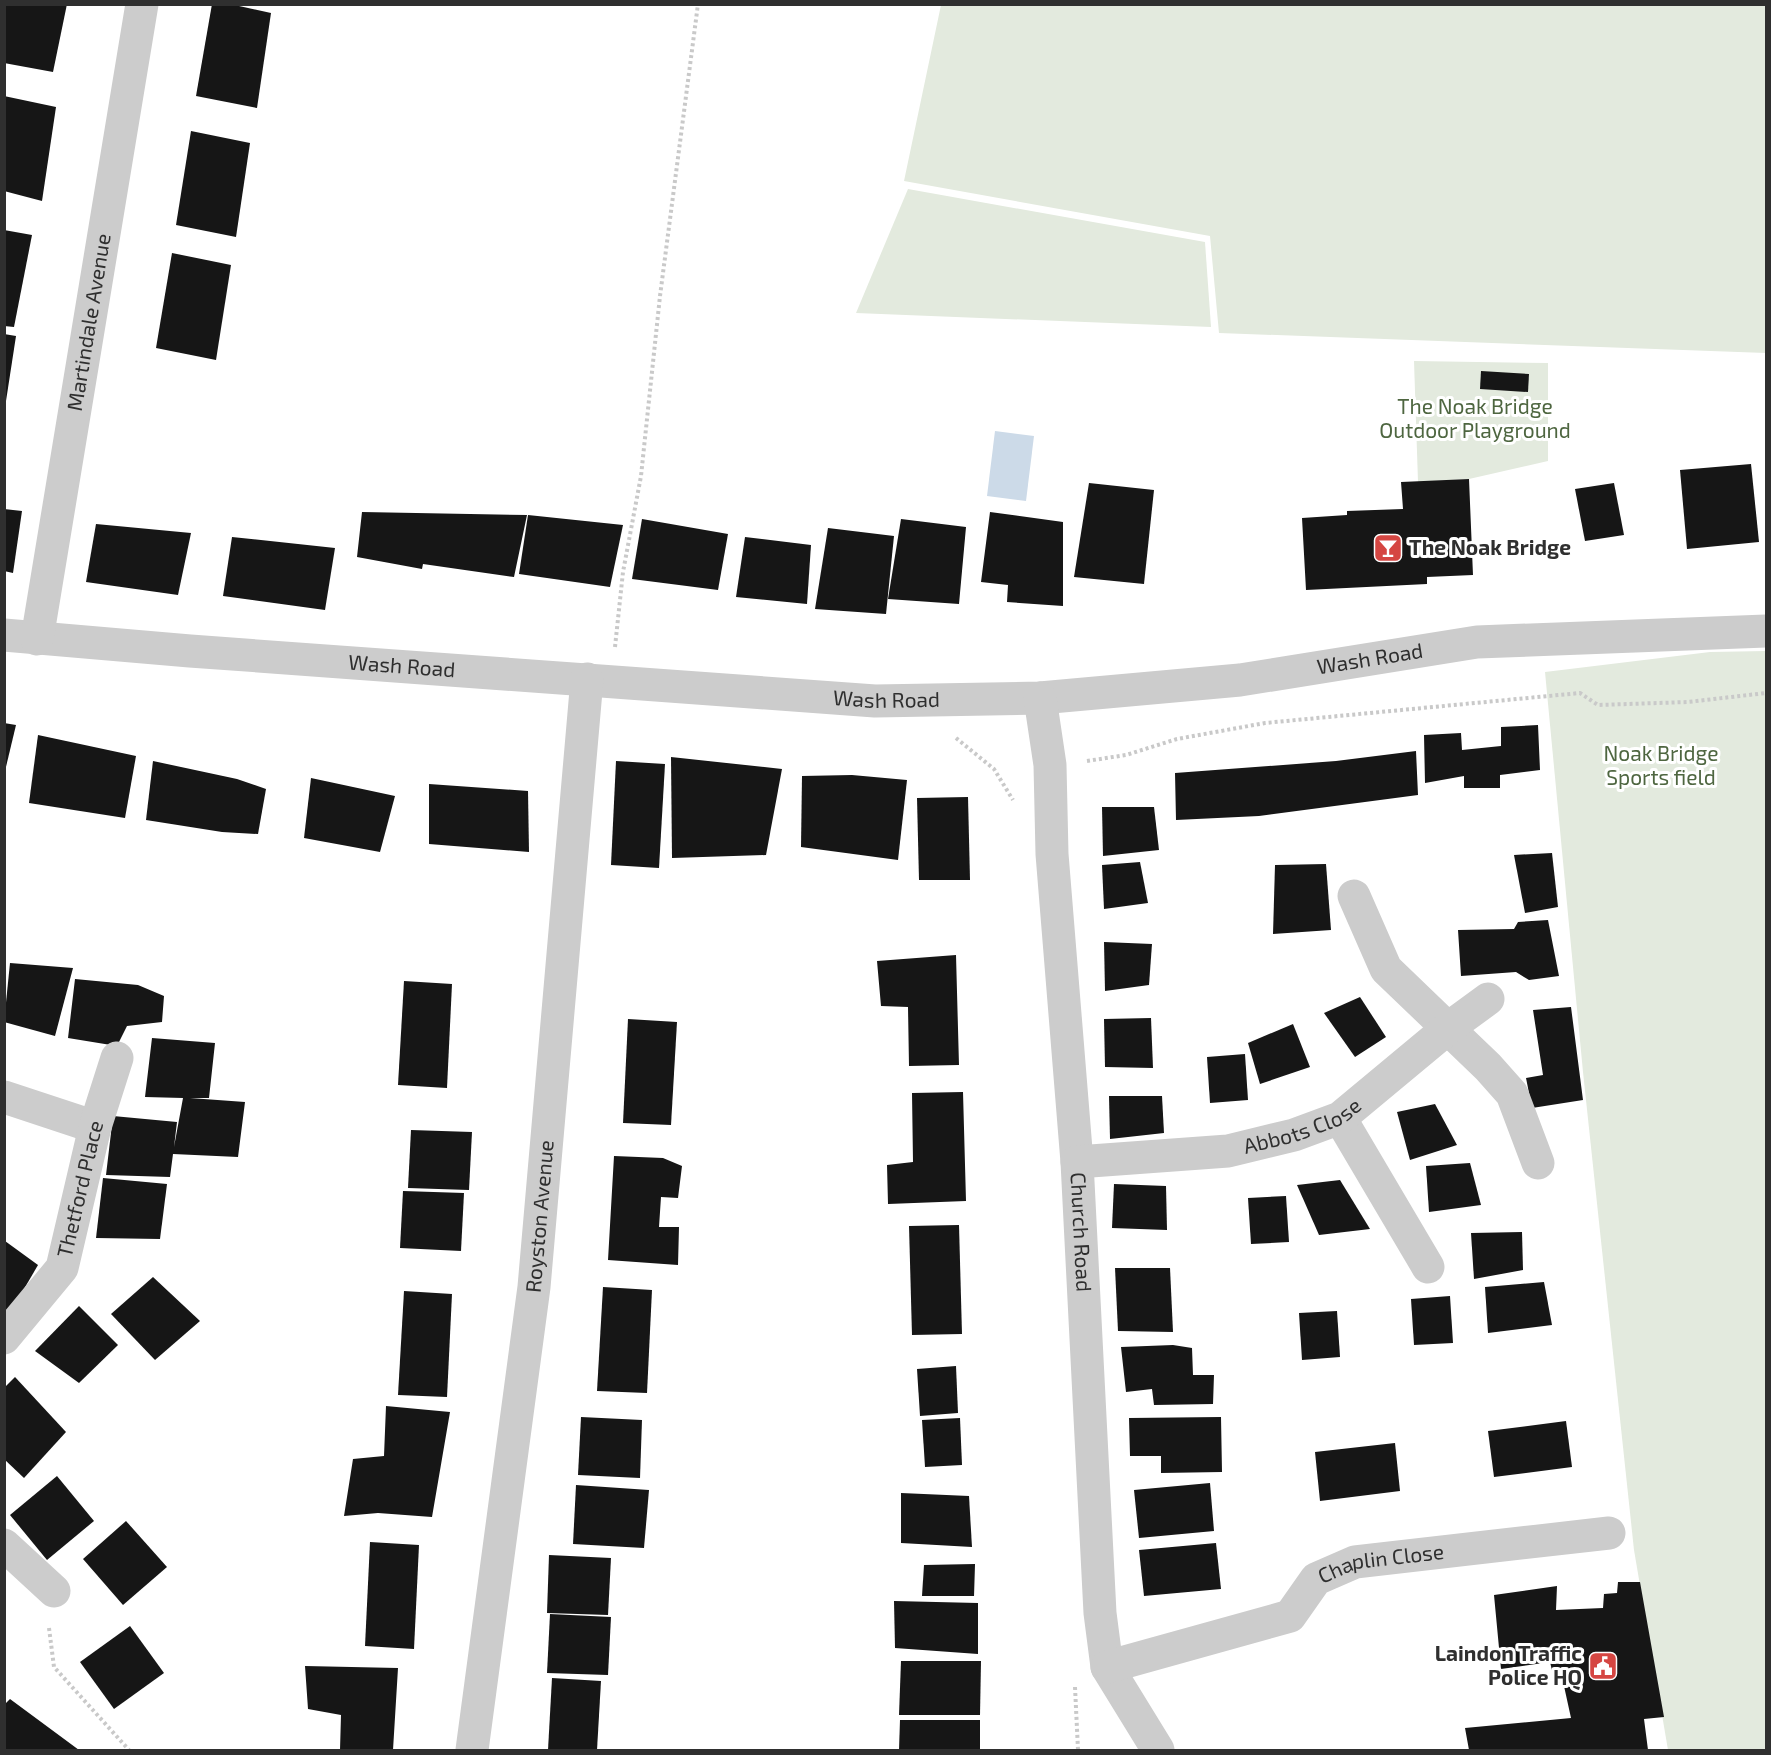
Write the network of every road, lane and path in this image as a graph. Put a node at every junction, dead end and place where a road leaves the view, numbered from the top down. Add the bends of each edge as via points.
1 (142, 4) edge
2 (698, 4) edge
3 (1767, 631) edge
4 (4, 635) edge
5 (38, 639) junction
6 (599, 680) junction
7 (1767, 693) edge
8 (1040, 698) junction
9 (947, 732) dead end
10 (1081, 762) dead end
11 (1017, 806) dead end
12 (1354, 896) dead end
13 (1488, 999) dead end
14 (1447, 1029) junction
15 (117, 1058) dead end
16 (4, 1097) edge
17 (1340, 1118) junction
18 (95, 1127) junction
19 (1077, 1162) junction
20 (1538, 1163) dead end
21 (1428, 1267) dead end
22 (4, 1338) edge
23 (1609, 1533) dead end
24 (4, 1545) edge
25 (54, 1591) joint
26 (1107, 1667) junction
27 (1075, 1683) dead end
28 (129, 1750) edge
29 (472, 1750) edge
30 (1078, 1750) edge
31 (1158, 1750) edge

1 - 5 street, Martindale Avenue
2 - 6 path via 641,476
3 - 8 street, Wash Road via 1477,642 1239,680
4 - 5 street, Wash Road
5 - 6 street, Wash Road
6 - 8 street, Wash Road via 875,701
6 - 29 street, Royston Avenue via 534,1287
7 - 10 path via 1688,702 1598,705 1580,693 1350,714 1254,725
8 - 19 street, Church Road via 1050,765 1052,854
9 - 11 path via 994,769
12 - 14 street via 1386,969
13 - 14 street, Abbots Close
14 - 17 street, Abbots Close
14 - 20 street via 1512,1095
15 - 18 street, Thetford Place
16 - 18 street
17 - 19 street, Abbots Close via 1294,1135 1228,1151
17 - 21 street
18 - 22 street, Thetford Place via 62,1268
19 - 26 street, Church Road via 1100,1613
23 - 26 street, Chaplin Close via 1355,1562 1316,1579 1290,1616
24 - 25 street
25 - 28 path via 49,1629 54,1667
26 - 31 street, Church Road
27 - 30 path

